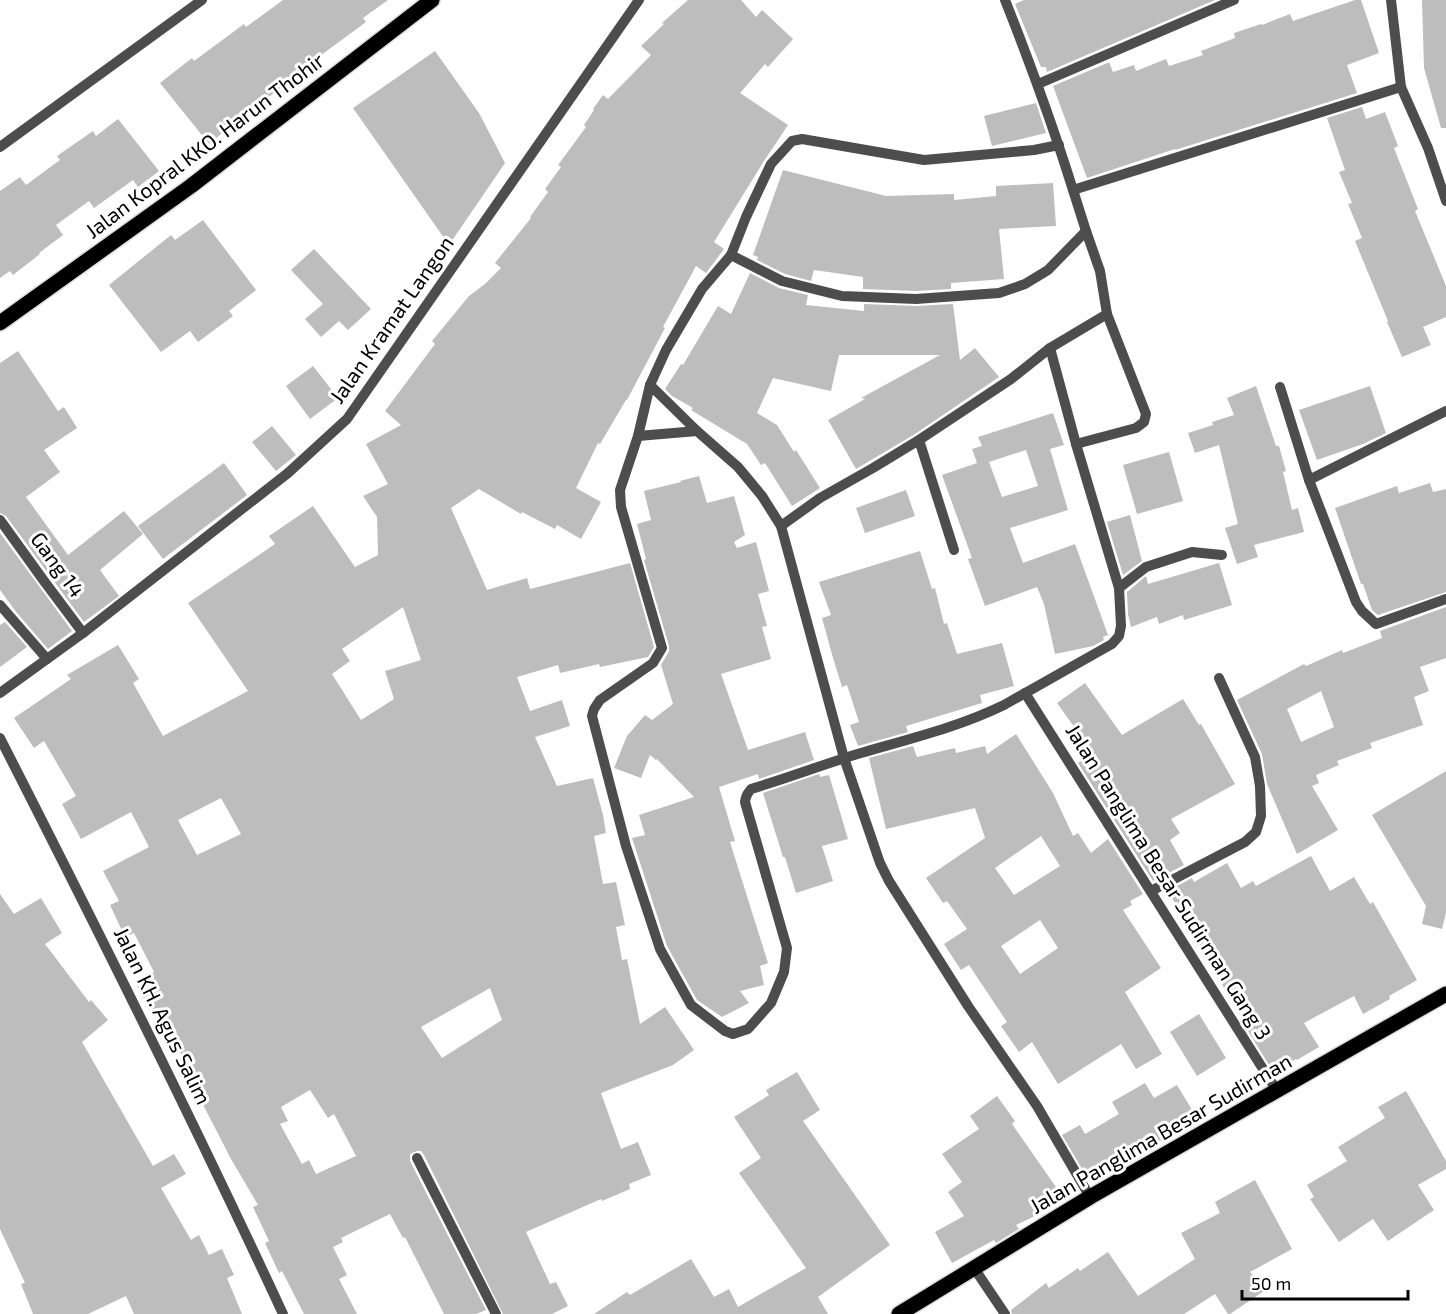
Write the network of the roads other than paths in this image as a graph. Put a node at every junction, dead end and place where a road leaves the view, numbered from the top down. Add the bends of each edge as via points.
1 (202, 0) edge
2 (432, 0) edge
3 (639, 0) edge
4 (1005, 0) edge
5 (1234, 0) edge
6 (1391, 0) edge
7 (1038, 84) junction
8 (1401, 87) junction
9 (1059, 145) junction
10 (0, 147) edge
11 (1073, 190) junction
12 (1445, 194) edge
13 (1086, 231) junction
14 (731, 255) junction
15 (1107, 314) junction
16 (0, 323) edge
17 (1050, 348) junction
18 (650, 386) junction
19 (1280, 387) dead end
20 (1446, 411) edge
21 (697, 431) junction
22 (639, 436) junction
23 (919, 440) junction
24 (1076, 444) junction
25 (1309, 480) junction
26 (0, 520) edge
27 (781, 526) junction
28 (954, 550) dead end
29 (1222, 555) dead end
30 (1119, 588) junction
31 (1446, 599) edge
32 (0, 604) edge
33 (83, 633) junction
34 (47, 659) junction
35 (1219, 678) dead end
36 (0, 693) edge
37 (1025, 693) junction
38 (0, 738) edge
39 (844, 758) junction
40 (1151, 891) junction
41 (1446, 994) edge
42 (1277, 1091) junction
43 (417, 1158) dead end
44 (1090, 1197) junction
45 (974, 1268) junction
46 (283, 1314) edge
47 (496, 1314) edge
48 (899, 1314) edge
49 (1005, 1314) edge

1 - 10 street
2 - 16 main road, Jalan Kopral KKO. Harun Thohir via 191,186
3 - 33 street, Jalan Kramat Langon via 347,419 288,473
4 - 7 street
5 - 7 street
6 - 8 street
7 - 9 street
8 - 11 street
8 - 12 street
9 - 11 street
9 - 14 street via 924,160 802,139 792,141 771,164
11 - 13 street
13 - 14 street via 1048,270 999,293 916,298 842,296 782,281
13 - 15 street via 1100,271
14 - 18 street via 702,289
15 - 17 street
15 - 24 street via 1146,414 1144,422 1136,428
17 - 23 street via 1011,380
17 - 24 street
18 - 21 street
18 - 22 street
19 - 25 street
20 - 25 street
21 - 22 street
21 - 27 street via 738,467
22 - 39 street via 620,490 621,507 662,648 653,663 600,700 592,716 626,846 660,949 691,1005 725,1031 733,1034 748,1029 771,1003 784,972 787,948 746,796 751,789
23 - 27 street via 820,498
23 - 28 street
24 - 30 street
25 - 31 street via 1356,602 1368,618 1376,624
26 - 33 street, Gang 14
27 - 39 street
29 - 30 street via 1192,552 1146,567
30 - 37 street via 1121,626 1112,644
32 - 34 street
33 - 34 street, Jalan Kramat Langon
34 - 36 street, Jalan Kramat Langon
35 - 40 street via 1255,757 1262,816 1256,832 1245,842
37 - 39 street via 960,724
37 - 40 street, Jalan Panglima Besar Sudirman Gang 3
38 - 46 street, Jalan KH. Agus Salim via 219,1176
39 - 44 street via 889,880 1037,1106
40 - 42 street, Jalan Panglima Besar Sudirman Gang 3
41 - 42 main road, Jalan Panglima Besar Sudirman
42 - 44 main road, Jalan Panglima Besar Sudirman
43 - 47 street
44 - 45 main road, Jalan Panglima Besar Sudirman
45 - 48 main road, Jalan Panglima Besar Sudirman
45 - 49 street

